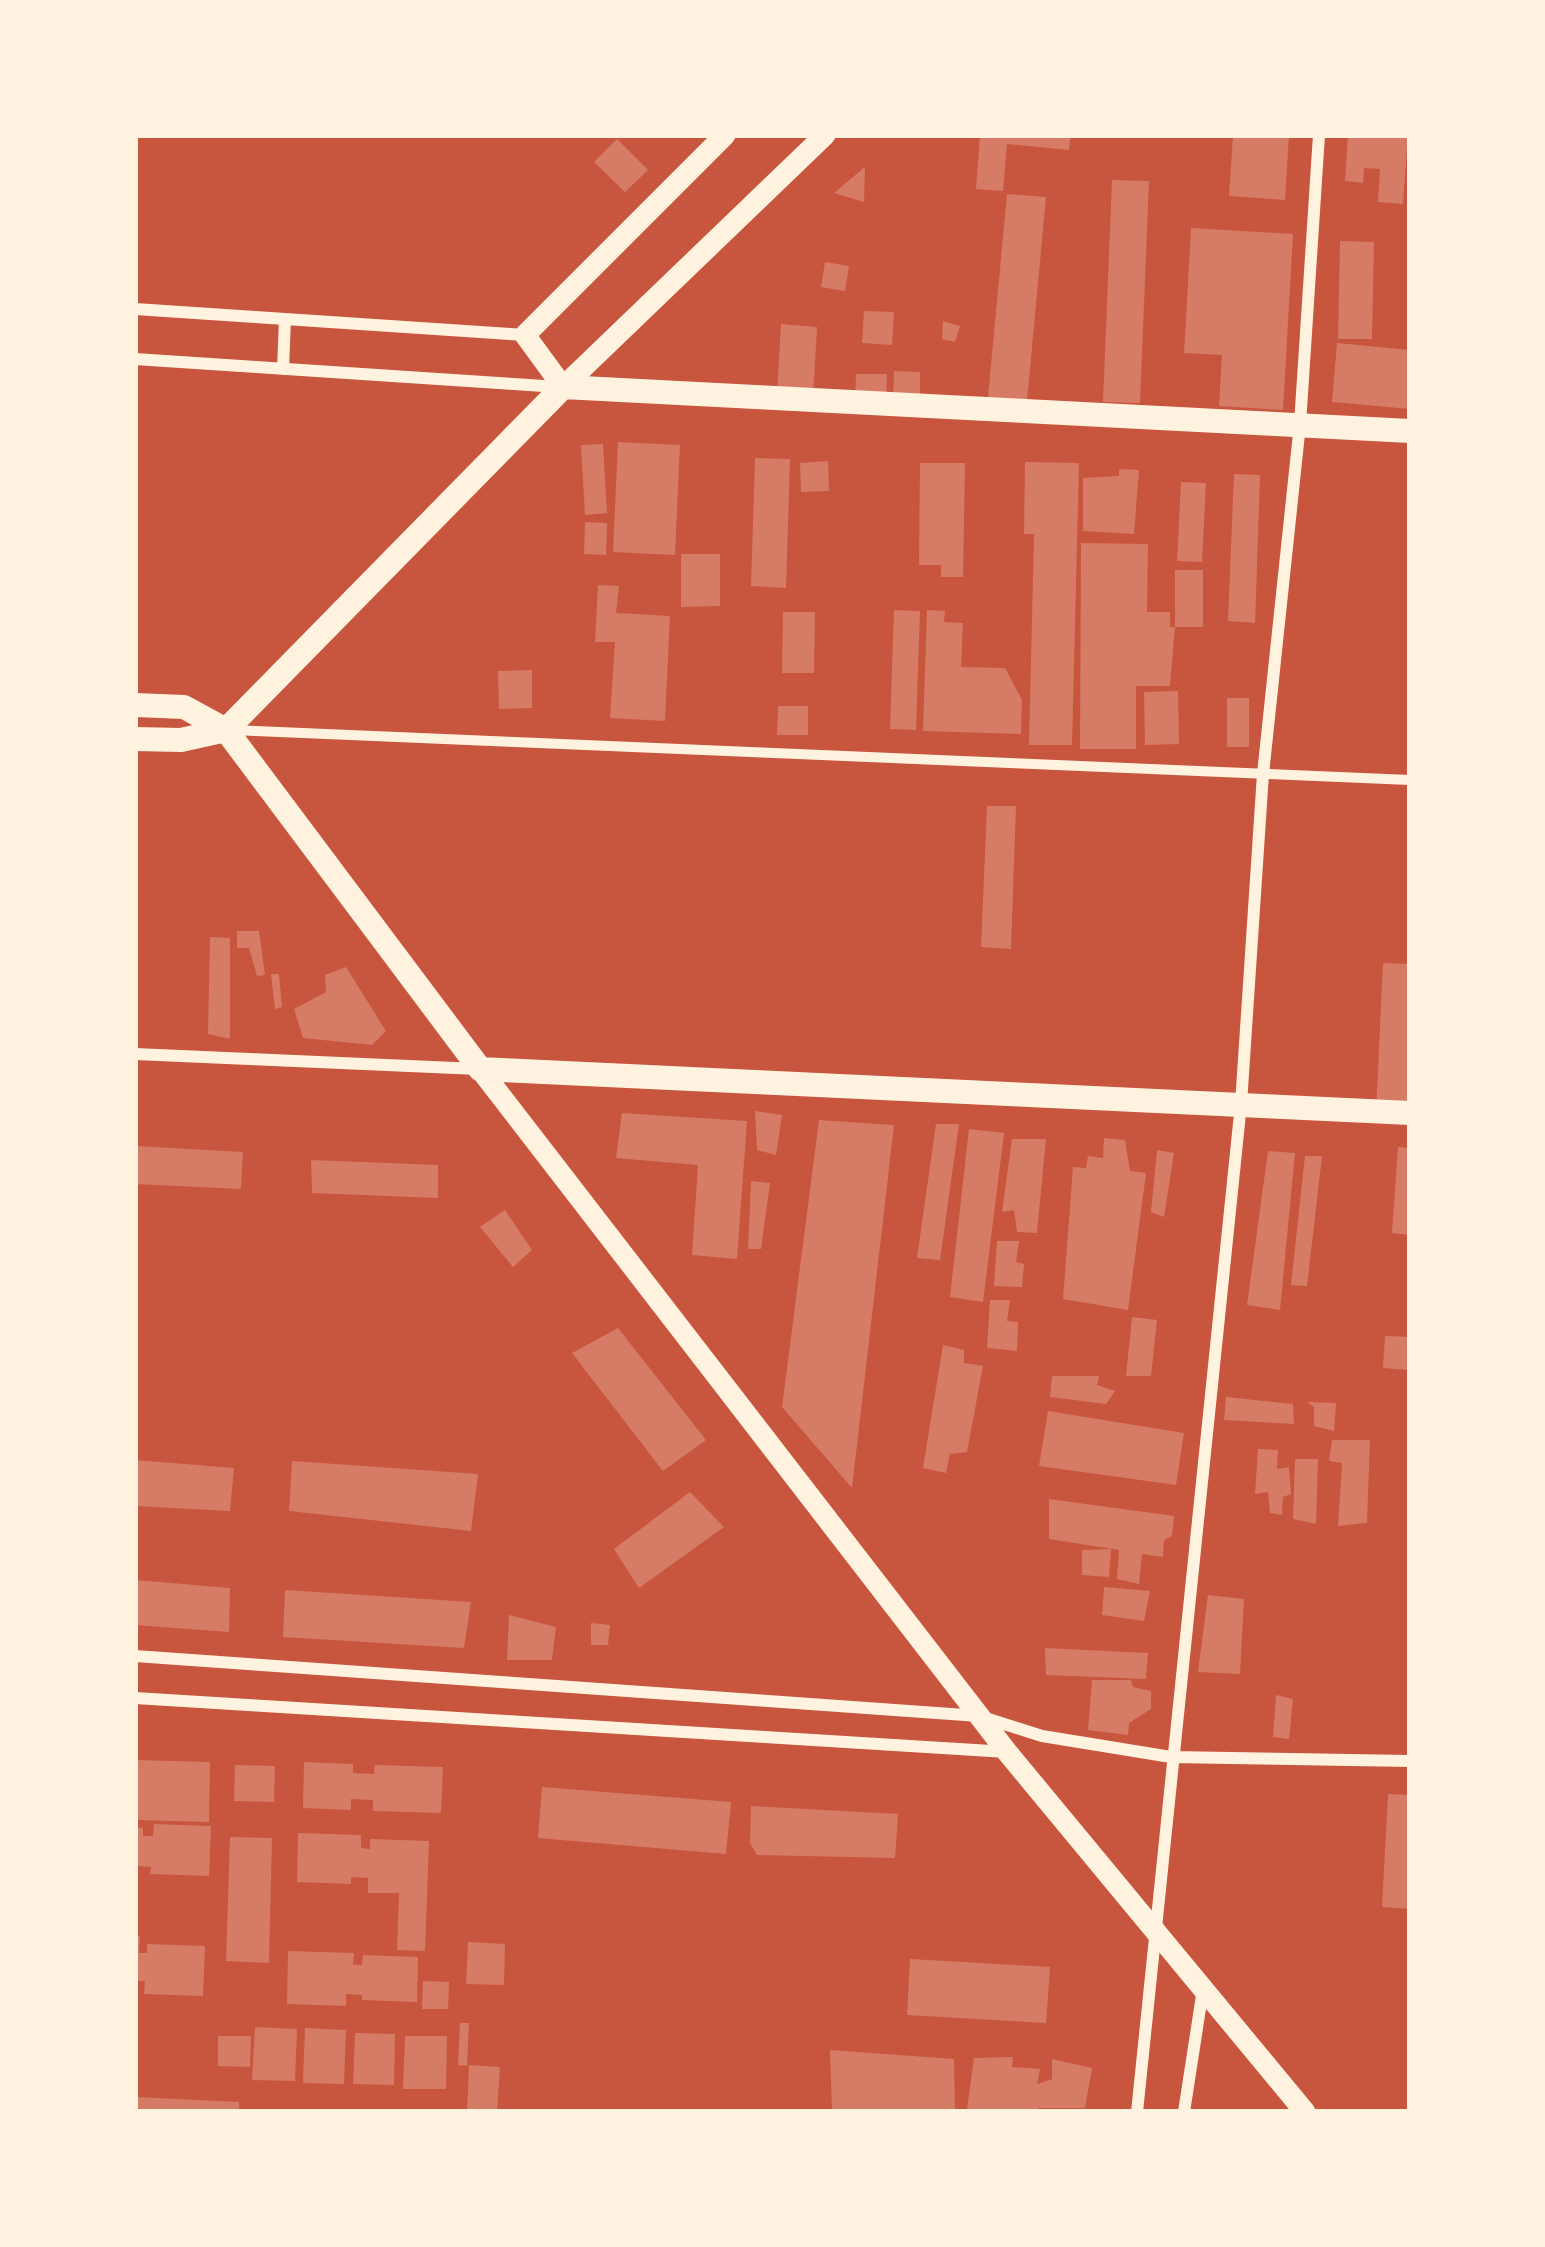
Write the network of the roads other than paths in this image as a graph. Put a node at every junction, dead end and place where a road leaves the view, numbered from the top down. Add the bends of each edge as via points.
1 (725, 135) edge
2 (825, 135) edge
3 (1319, 135) edge
4 (135, 309) edge
5 (285, 319) junction
6 (525, 335) junction
7 (135, 359) edge
8 (283, 369) junction
9 (563, 388) junction
10 (1300, 424) junction
11 (1410, 431) edge
12 (135, 705) edge
13 (226, 730) junction
14 (135, 739) edge
15 (1263, 774) junction
16 (1410, 781) edge
17 (135, 1054) edge
18 (480, 1069) junction
19 (1241, 1104) junction
20 (1410, 1113) edge
21 (135, 1656) edge
22 (135, 1697) edge
23 (980, 1716) junction
24 (1007, 1752) junction
25 (1172, 1757) junction
26 (1410, 1761) edge
27 (1156, 1928) junction
28 (1203, 1986) junction
29 (1137, 2112) edge
30 (1184, 2112) edge
31 (1305, 2112) edge

1 - 6 street
2 - 9 street
3 - 10 street
4 - 5 street
5 - 6 street
5 - 8 street
6 - 9 street
7 - 8 street
8 - 9 street
9 - 10 main road
9 - 13 main road
10 - 11 main road
10 - 15 street
12 - 13 main road via 184,707
13 - 14 main road
13 - 15 street
13 - 18 main road
15 - 16 street
15 - 19 street
17 - 18 street
18 - 19 main road
18 - 23 street
19 - 20 main road
19 - 25 street
21 - 23 street
22 - 24 street
23 - 24 street
23 - 25 street via 1042,1736
24 - 27 street
25 - 26 street
25 - 27 street
27 - 28 street
27 - 29 street
28 - 30 street
28 - 31 street

